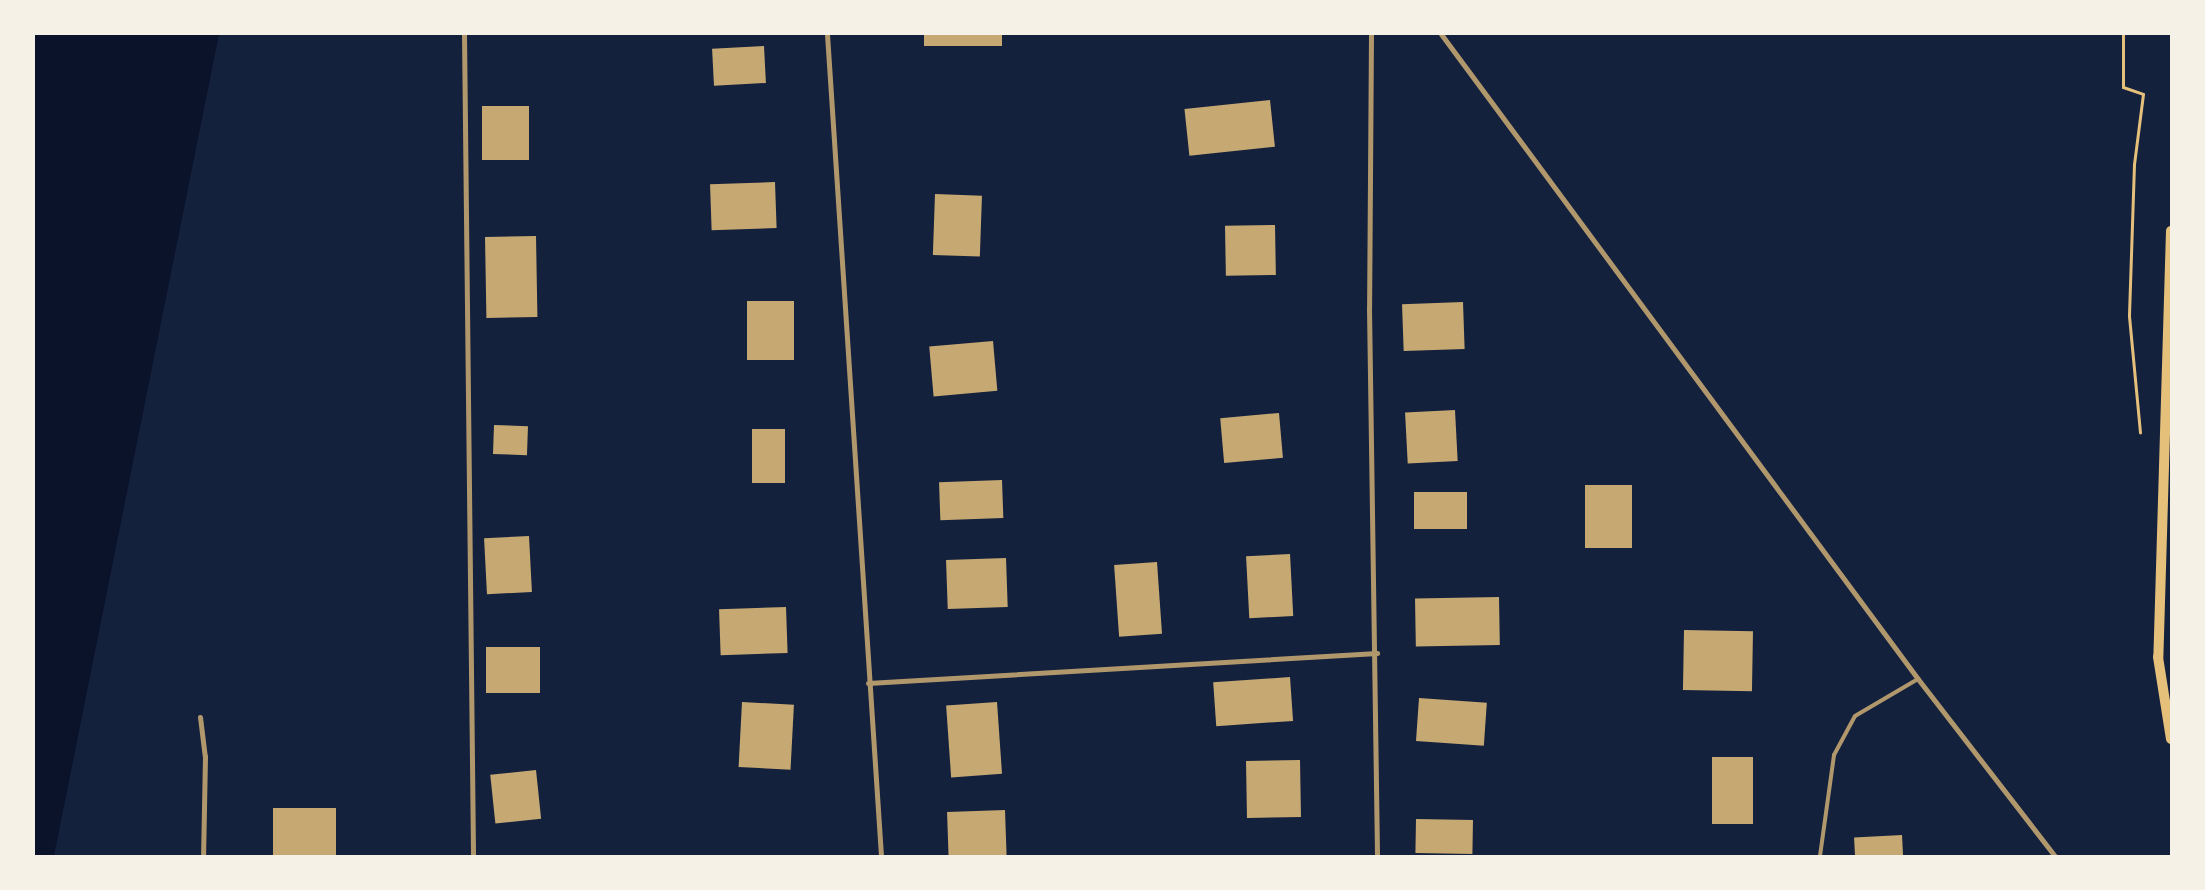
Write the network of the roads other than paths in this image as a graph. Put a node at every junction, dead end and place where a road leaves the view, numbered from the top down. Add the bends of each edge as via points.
1 (464, 34) edge
2 (827, 34) edge
3 (1371, 34) edge
4 (1441, 34) edge
5 (2171, 231) edge
6 (1377, 652) junction
7 (1918, 679) junction
8 (868, 683) junction
9 (200, 717) dead end
10 (2171, 738) edge
11 (203, 856) edge
12 (473, 856) edge
13 (880, 856) edge
14 (1378, 856) edge
15 (1820, 856) edge
16 (2055, 856) edge

1 - 12 street
2 - 8 street
3 - 6 street via 1369,308
4 - 7 street
5 - 10 main road via 2158,657
6 - 8 street
6 - 14 street
7 - 15 lane via 1856,716 1834,755
7 - 16 street
8 - 13 street
9 - 11 street via 205,756

